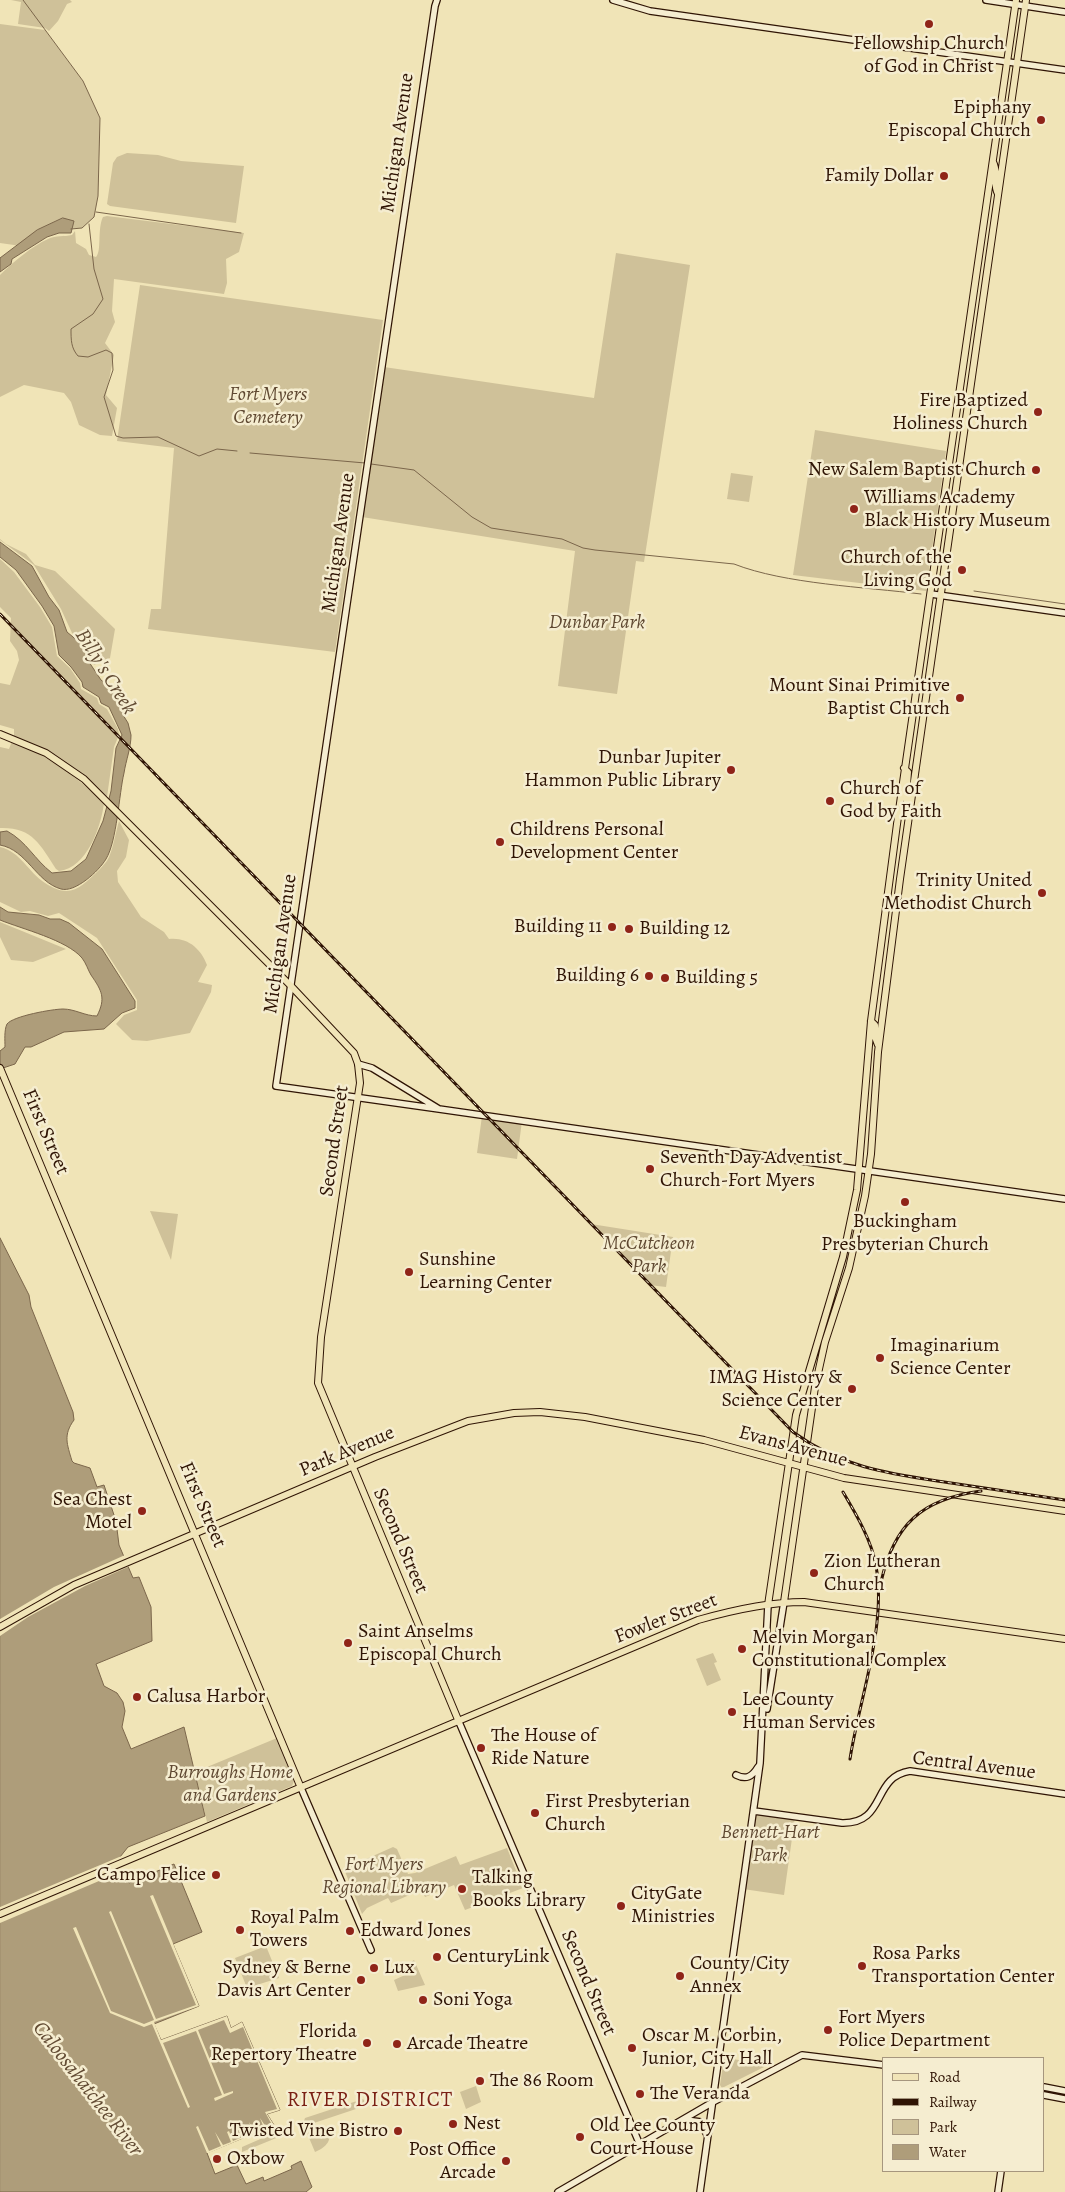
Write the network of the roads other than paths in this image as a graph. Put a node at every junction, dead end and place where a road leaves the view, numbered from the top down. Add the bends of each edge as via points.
1 (613, 0) edge
2 (986, 0) edge
3 (435, 2) edge
4 (1015, 2) edge
5 (1025, 3) edge
6 (1065, 12) edge
7 (1007, 61) junction
8 (1017, 63) junction
9 (1065, 70) edge
10 (995, 149) junction
11 (993, 162) junction
12 (1003, 163) junction
13 (998, 194) junction
14 (952, 447) junction
15 (960, 458) junction
16 (931, 594) junction
17 (940, 595) junction
18 (1065, 613) edge
19 (915, 695) junction
20 (924, 706) junction
21 (0, 734) edge
22 (904, 768) junction
23 (909, 810) junction
24 (878, 977) junction
25 (291, 986) junction
26 (883, 1011) junction
27 (871, 1021) junction
28 (879, 1046) junction
29 (358, 1064) junction
30 (1, 1071) edge
31 (358, 1098) junction
32 (439, 1109) junction
33 (859, 1168) junction
34 (869, 1169) junction
35 (1065, 1199) edge
36 (514, 1413) joint
37 (789, 1464) junction
38 (351, 1468) junction
39 (803, 1468) junction
40 (1065, 1510) edge
41 (196, 1533) junction
42 (784, 1602) junction
43 (768, 1605) junction
44 (0, 1627) edge
45 (767, 1627) junction
46 (1065, 1639) edge
47 (772, 1680) junction
48 (459, 1722) junction
49 (763, 1726) junction
50 (760, 1763) junction
51 (736, 1775) dead end
52 (301, 1788) junction
53 (1065, 1794) edge
54 (754, 1811) junction
55 (0, 1914) edge
56 (371, 1950) dead end
57 (882, 2065) edge
58 (1045, 2087) edge
59 (1065, 2091) edge
60 (1045, 2095) edge
61 (1065, 2099) edge
62 (713, 2102) junction
63 (684, 2120) junction
64 (707, 2139) junction
65 (640, 2145) junction
66 (1001, 2172) edge
67 (568, 2190) edge
68 (558, 2192) edge
69 (700, 2192) edge
70 (998, 2192) edge

1 - 7 street via 650,11
2 - 4 street
3 - 25 street, Michigan Avenue
4 - 5 street
4 - 7 main road
5 - 6 street
5 - 8 main road
7 - 8 street
7 - 10 main road
8 - 9 street
8 - 12 main road
10 - 11 main road
10 - 12 main road
11 - 13 main road via 997,168 995,188
11 - 14 main road
12 - 13 main road
13 - 15 main road
14 - 15 main road
14 - 16 main road
15 - 17 main road
16 - 17 street
16 - 19 main road
17 - 18 street
17 - 20 main road
19 - 20 main road
19 - 22 main road
20 - 23 main road
21 - 25 main road via 56,759 102,796
22 - 23 main road via 908,772 906,798
22 - 24 main road
23 - 26 main road
24 - 26 main road via 878,1005
24 - 27 main road
25 - 29 main road via 349,1047
25 - 31 street, Michigan Avenue via 276,1086
26 - 28 main road
27 - 28 main road via 876,1025 875,1037
27 - 33 main road
28 - 34 main road
29 - 31 main road, Second Street
29 - 32 street via 372,1068
30 - 41 main road, First Street
31 - 32 street
31 - 38 main road, Second Street via 317,1374 322,1398
32 - 33 street
33 - 34 street
33 - 37 main road via 843,1256 802,1390
34 - 35 street
34 - 39 main road via 852,1260 821,1359
36 - 37 main road, Evans Avenue via 585,1417 704,1440
36 - 38 main road, Park Avenue via 487,1416 450,1427
37 - 39 main road, Evans Avenue
37 - 43 main road
38 - 41 main road, Park Avenue
38 - 48 main road, Second Street
39 - 40 main road, Evans Avenue via 844,1478
39 - 42 main road
41 - 44 main road, Park Avenue via 66,1588
41 - 52 main road, First Street
42 - 43 main road, Fowler Street
42 - 46 main road, Fowler Street via 844,1607
42 - 47 street
43 - 45 street
43 - 48 main road, Fowler Street via 698,1620
45 - 47 street via 770,1635 767,1674
45 - 49 street
47 - 49 street
48 - 52 main road, Fowler Street
48 - 65 street, Second Street
49 - 50 street
50 - 51 street via 749,1777
50 - 54 street
52 - 55 main road, Fowler Street
52 - 56 street, First Street
53 - 54 street, Central Avenue via 910,1772 888,1782 873,1810 860,1821 842,1823
54 - 62 street
57 - 62 street via 802,2055
58 - 59 street
60 - 61 street
62 - 63 street
62 - 64 street
63 - 64 street via 703,2123
63 - 65 street
64 - 69 street
65 - 67 street
66 - 70 street
67 - 68 street

